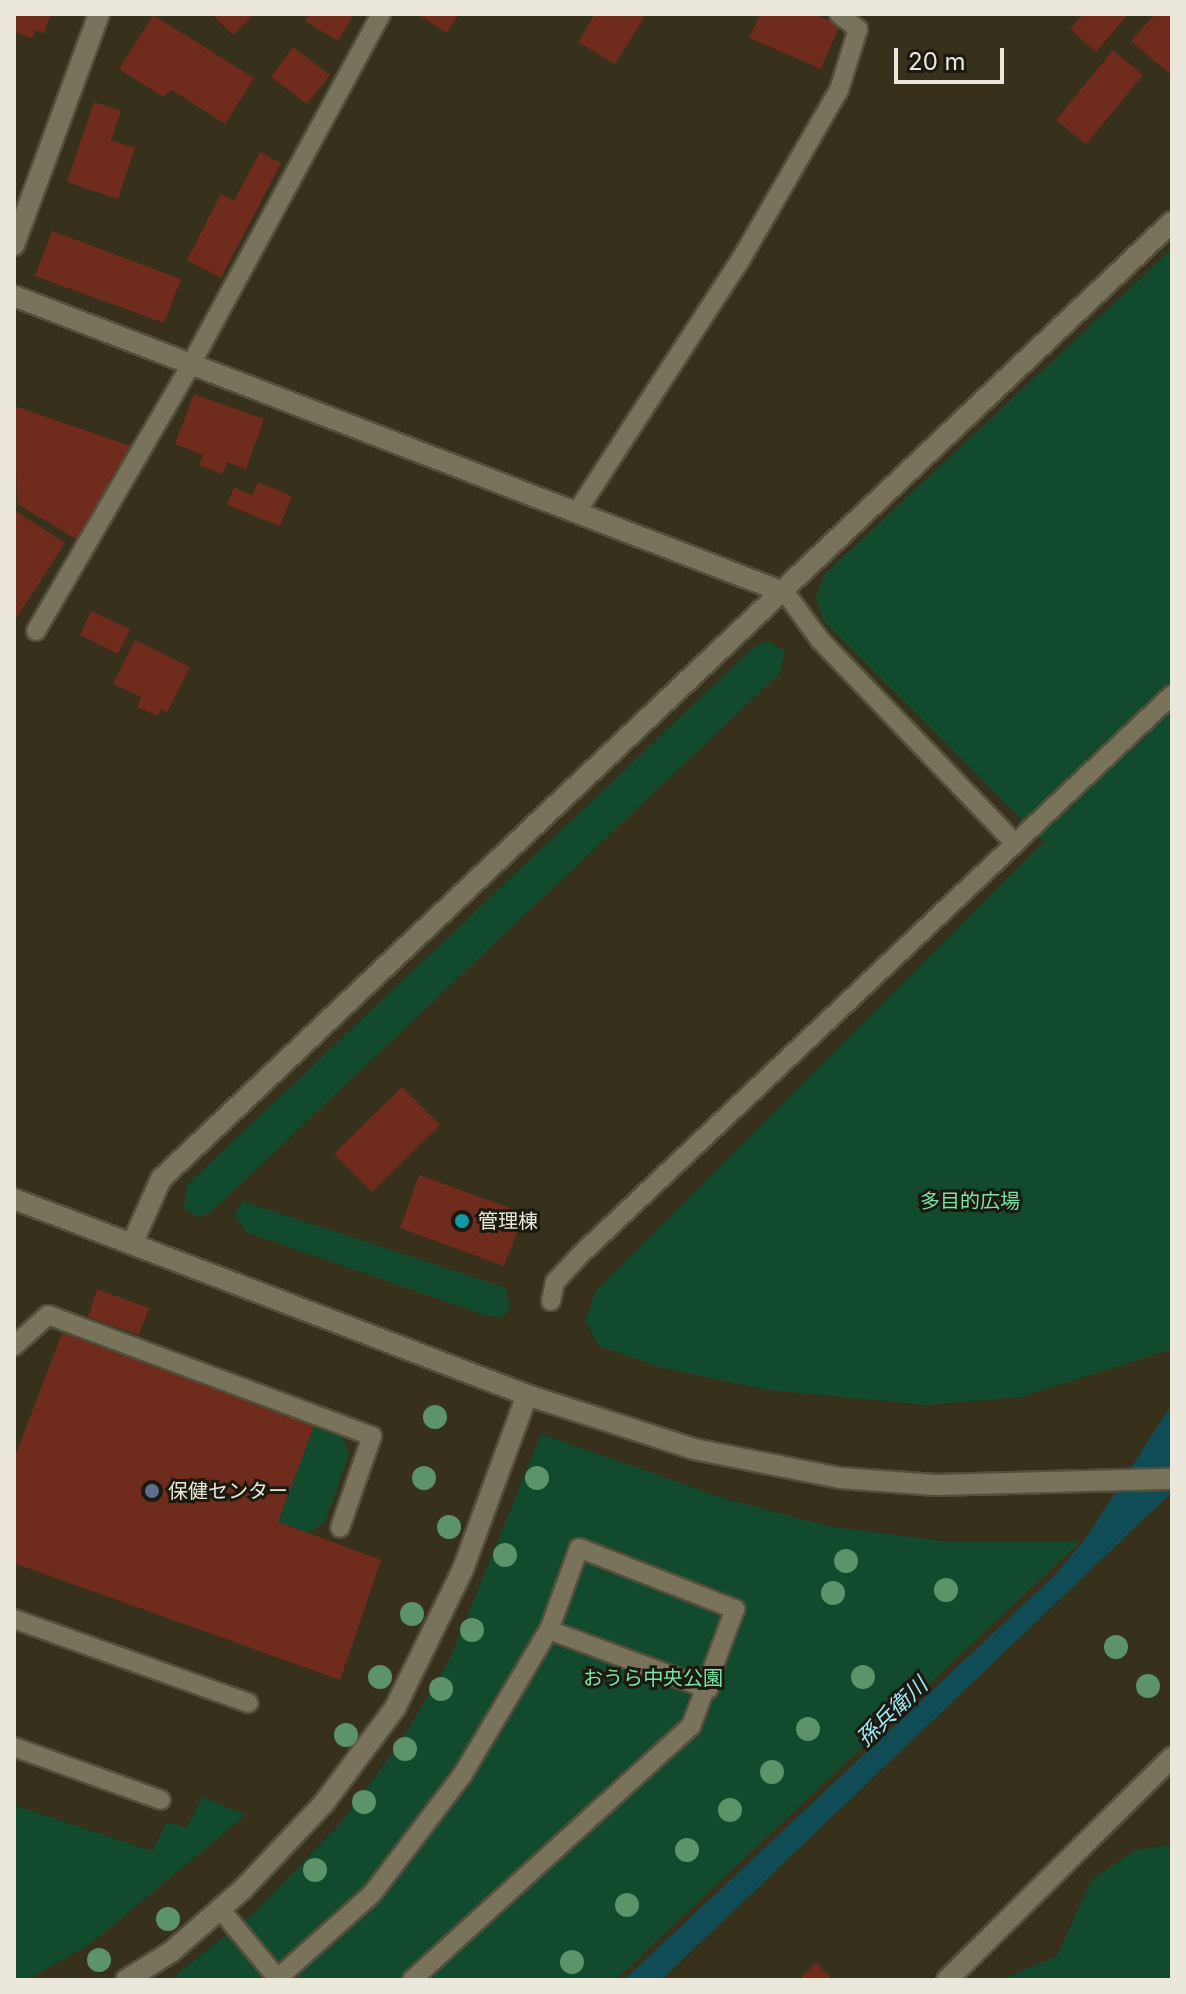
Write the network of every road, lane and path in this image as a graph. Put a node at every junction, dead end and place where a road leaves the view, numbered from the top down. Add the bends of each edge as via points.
1 (99, 14) edge
2 (381, 14) edge
3 (839, 14) edge
4 (1172, 222) edge
5 (14, 245) edge
6 (14, 296) edge
7 (190, 366) junction
8 (576, 513) junction
9 (784, 595) junction
10 (36, 631) dead end
11 (1172, 695) edge
12 (1015, 843) junction
13 (14, 1199) edge
14 (132, 1244) junction
15 (551, 1301) dead end
16 (14, 1346) edge
17 (527, 1395) junction
18 (1172, 1479) edge
19 (340, 1528) dead end
20 (14, 1619) edge
21 (549, 1630) junction
22 (708, 1689) junction
23 (248, 1703) dead end
24 (14, 1747) edge
25 (1172, 1757) edge
26 (161, 1800) dead end
27 (221, 1910) junction
28 (279, 1979) edge
29 (126, 1980) edge
30 (412, 1980) edge
31 (947, 1980) edge

1 - 5 street
2 - 7 lane
3 - 8 lane via 858,29 832,103 741,259
4 - 9 street
6 - 7 street
7 - 8 street
7 - 10 lane
8 - 9 street
9 - 12 lane via 820,640
9 - 14 street via 161,1179
11 - 12 lane
12 - 15 lane via 580,1255 555,1282
13 - 14 street
14 - 17 street
16 - 19 lane via 48,1315 372,1436
17 - 18 street via 681,1446 840,1478 1029,1487
17 - 27 street via 463,1569 395,1708 324,1803
20 - 23 lane
21 - 22 lane
21 - 22 lane via 579,1548 735,1609
21 - 28 lane via 463,1774 372,1894
22 - 30 lane via 691,1726
24 - 26 lane
25 - 31 street
27 - 28 lane
27 - 29 street

